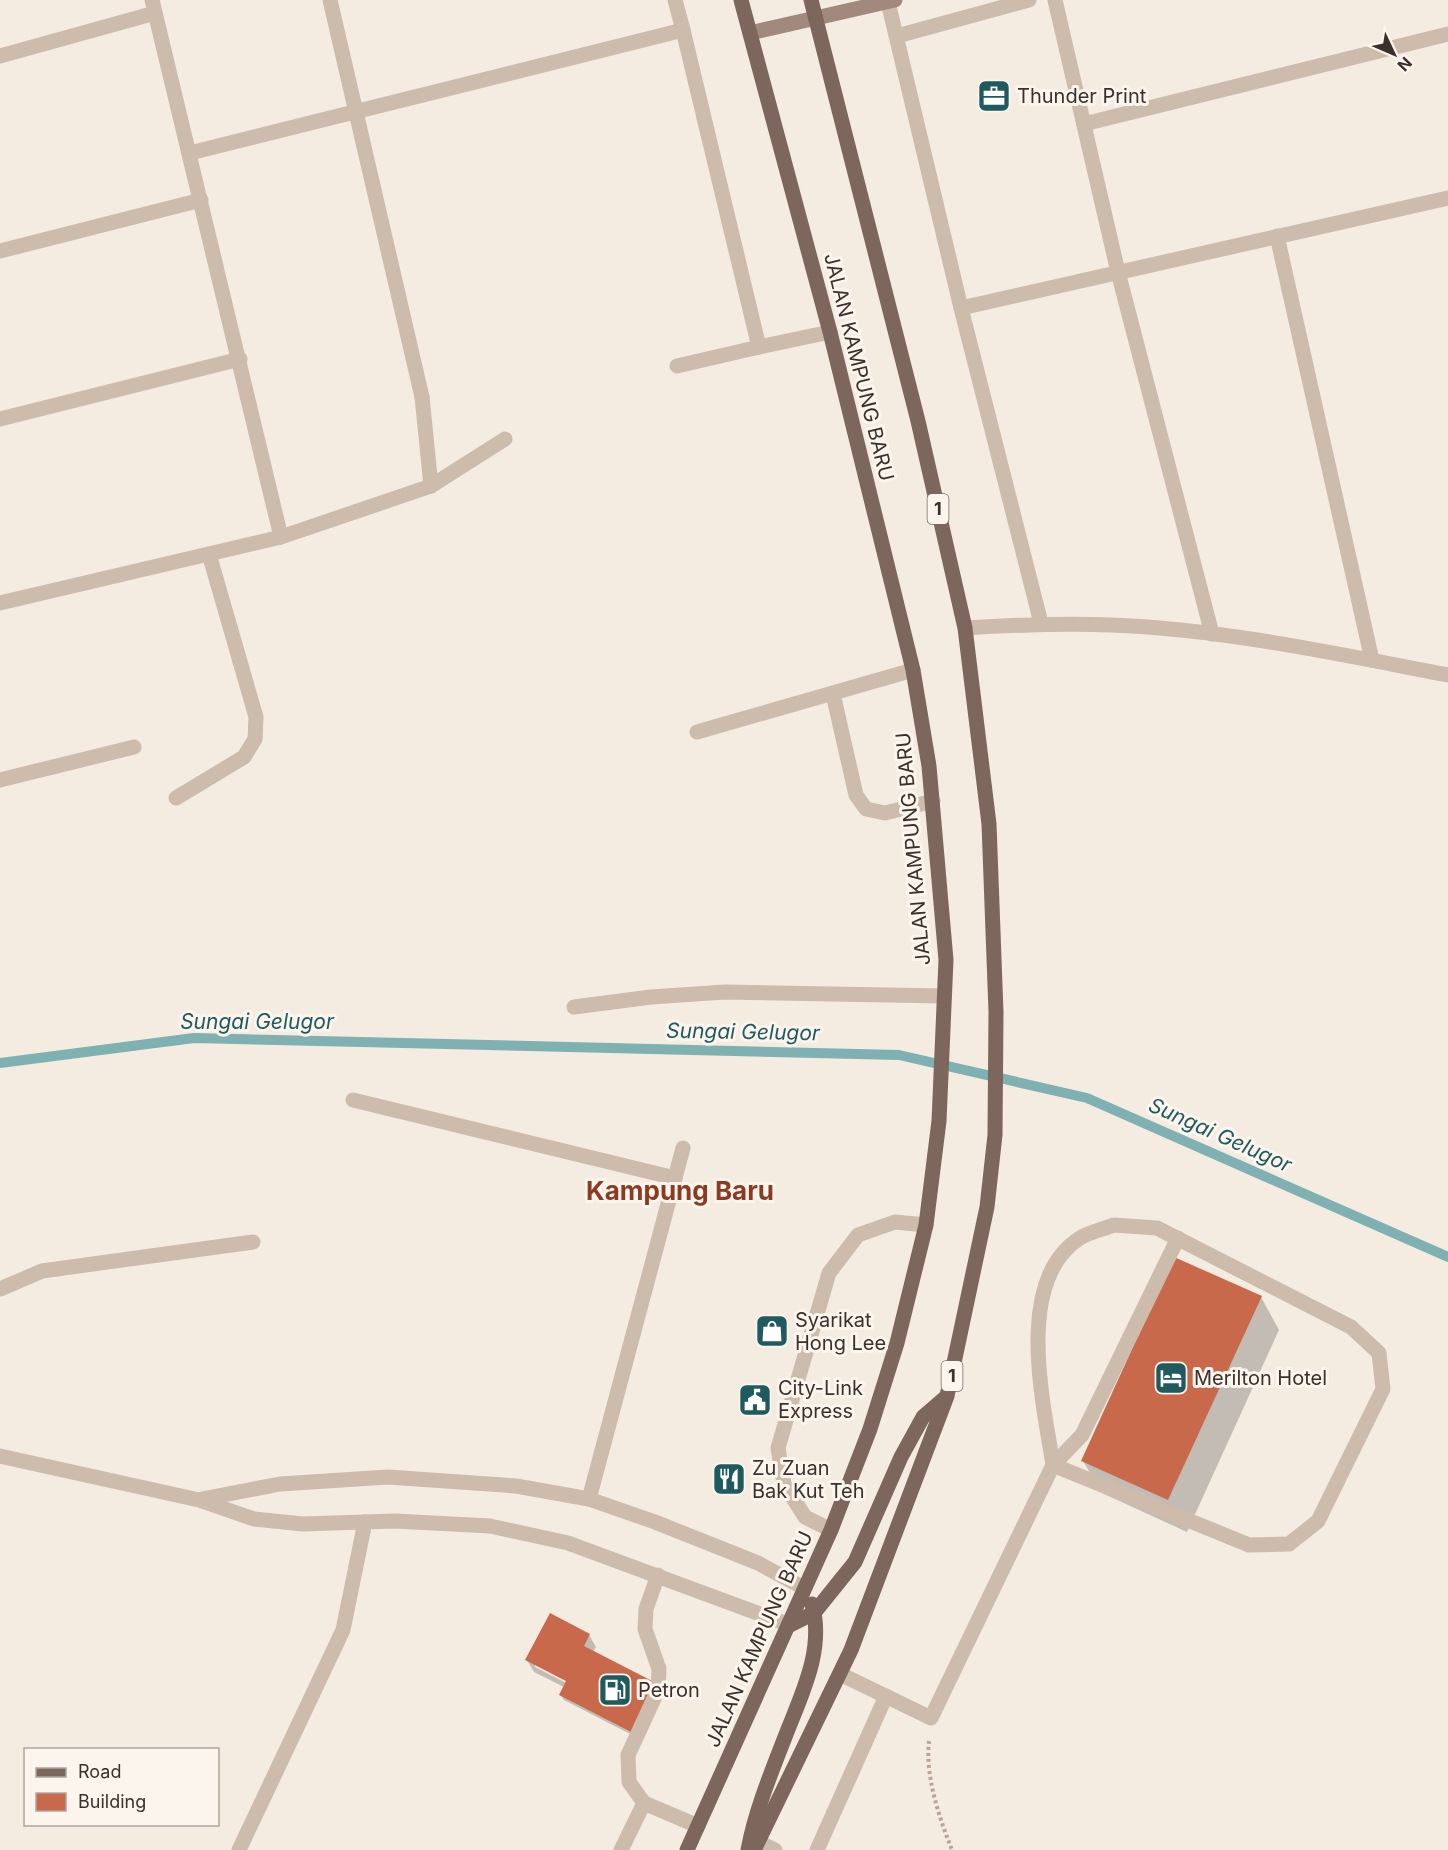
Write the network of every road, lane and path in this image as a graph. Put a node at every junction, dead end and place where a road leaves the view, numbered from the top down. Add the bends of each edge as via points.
1 (330, 0) edge
2 (675, 0) edge
3 (741, 0) edge
4 (811, 0) edge
5 (1029, 0) edge
6 (1055, 0) edge
7 (892, 1) edge
8 (154, 6) edge
9 (815, 17) junction
10 (683, 30) junction
11 (750, 33) junction
12 (1448, 34) edge
13 (897, 36) junction
14 (0, 56) edge
15 (357, 113) junction
16 (1084, 124) junction
17 (190, 153) junction
18 (1448, 198) edge
19 (201, 200) junction
20 (1277, 236) junction
21 (0, 250) edge
22 (1118, 272) junction
23 (961, 308) junction
24 (830, 332) junction
25 (759, 347) junction
26 (240, 358) junction
27 (677, 366) dead end
28 (0, 419) edge
29 (505, 439) dead end
30 (431, 486) junction
31 (281, 537) junction
32 (210, 554) junction
33 (0, 603) edge
34 (1041, 623) junction
35 (965, 628) junction
36 (1212, 634) junction
37 (1372, 660) junction
38 (913, 670) junction
39 (1448, 675) edge
40 (833, 694) junction
41 (697, 732) dead end
42 (134, 747) dead end
43 (0, 780) edge
44 (176, 798) dead end
45 (933, 801) junction
46 (944, 996) junction
47 (574, 1007) dead end
48 (353, 1100) dead end
49 (683, 1148) dead end
50 (675, 1178) junction
51 (926, 1225) junction
52 (1178, 1238) junction
53 (253, 1242) dead end
54 (0, 1289) edge
55 (947, 1396) junction
56 (0, 1456) edge
57 (1053, 1465) junction
58 (589, 1499) junction
59 (199, 1500) junction
60 (365, 1522) junction
61 (831, 1530) junction
62 (658, 1575) junction
63 (804, 1588) junction
64 (814, 1613) junction
65 (790, 1625) junction
66 (840, 1674) junction
67 (886, 1696) junction
68 (931, 1718) junction
69 (644, 1803) junction
70 (698, 1826) junction
71 (753, 1847) edge
72 (239, 1850) edge
73 (621, 1850) edge
74 (687, 1850) edge
75 (775, 1850) edge
76 (817, 1850) edge
77 (952, 1850) edge

1 - 15 street
2 - 10 street
3 - 11 main road, JALAN KAMPUNG BARU
4 - 9 main road, 1
5 - 13 street
6 - 16 street
7 - 9 main road
7 - 13 street
8 - 14 street
8 - 17 street
9 - 11 main road
9 - 35 main road, 1 via 918,421
10 - 15 street
10 - 25 street
11 - 24 main road, JALAN KAMPUNG BARU
12 - 16 street
13 - 23 street
15 - 17 street
15 - 30 street via 422,397
16 - 22 street
17 - 19 street
18 - 20 street
19 - 21 street
19 - 26 street
20 - 22 street
20 - 37 street
22 - 23 street
22 - 36 street
23 - 34 street
24 - 25 street
24 - 38 main road, JALAN KAMPUNG BARU
25 - 27 street
26 - 28 street
26 - 31 street
29 - 30 street
30 - 31 street
31 - 32 street
32 - 33 street
32 - 44 street via 256,717 255,739 244,757
34 - 35 street
34 - 36 street
35 - 55 main road, 1 via 989,824 996,1012 995,1135 987,1207
36 - 37 street
37 - 39 street
38 - 40 street
38 - 45 main road, JALAN KAMPUNG BARU
40 - 41 street
40 - 45 street via 856,795 866,809 885,813
42 - 43 street
45 - 46 main road, JALAN KAMPUNG BARU via 946,960
46 - 47 street via 725,992
46 - 51 main road, JALAN KAMPUNG BARU via 939,1121
48 - 50 street
49 - 50 street
50 - 58 street
51 - 61 main road, JALAN KAMPUNG BARU via 897,1344
51 - 61 street via 895,1222 858,1235 829,1273 778,1448 784,1484 805,1517
52 - 57 street via 1082,1435
52 - 57 street via 1157,1228 1114,1225 1079,1238 1054,1264 1040,1298 1037,1340
52 - 57 street via 1351,1327 1378,1353 1383,1389 1318,1521 1289,1544 1249,1545
53 - 54 street via 42,1271
55 - 64 main road via 923,1417 855,1562
55 - 66 main road, 1 via 870,1606
56 - 59 street
57 - 68 street
58 - 59 street via 516,1486 388,1477 280,1484
58 - 63 street via 758,1563
59 - 60 street via 254,1519 303,1524
60 - 62 street via 490,1526 568,1542
60 - 72 street via 343,1630
61 - 63 main road, JALAN KAMPUNG BARU
62 - 65 street
62 - 69 street via 646,1609 645,1629 659,1669 658,1690 628,1755 629,1782
63 - 64 main road
63 - 65 main road, JALAN KAMPUNG BARU
64 - 65 main road
64 - 71 main road via 816,1636 810,1671 776,1760
65 - 70 main road, JALAN KAMPUNG BARU
66 - 67 street
66 - 71 main road, 1
67 - 68 street
67 - 76 street
68 - 77 path via 927,1756 941,1823
69 - 70 street
69 - 73 street
70 - 74 main road, JALAN KAMPUNG BARU
71 - 75 street

